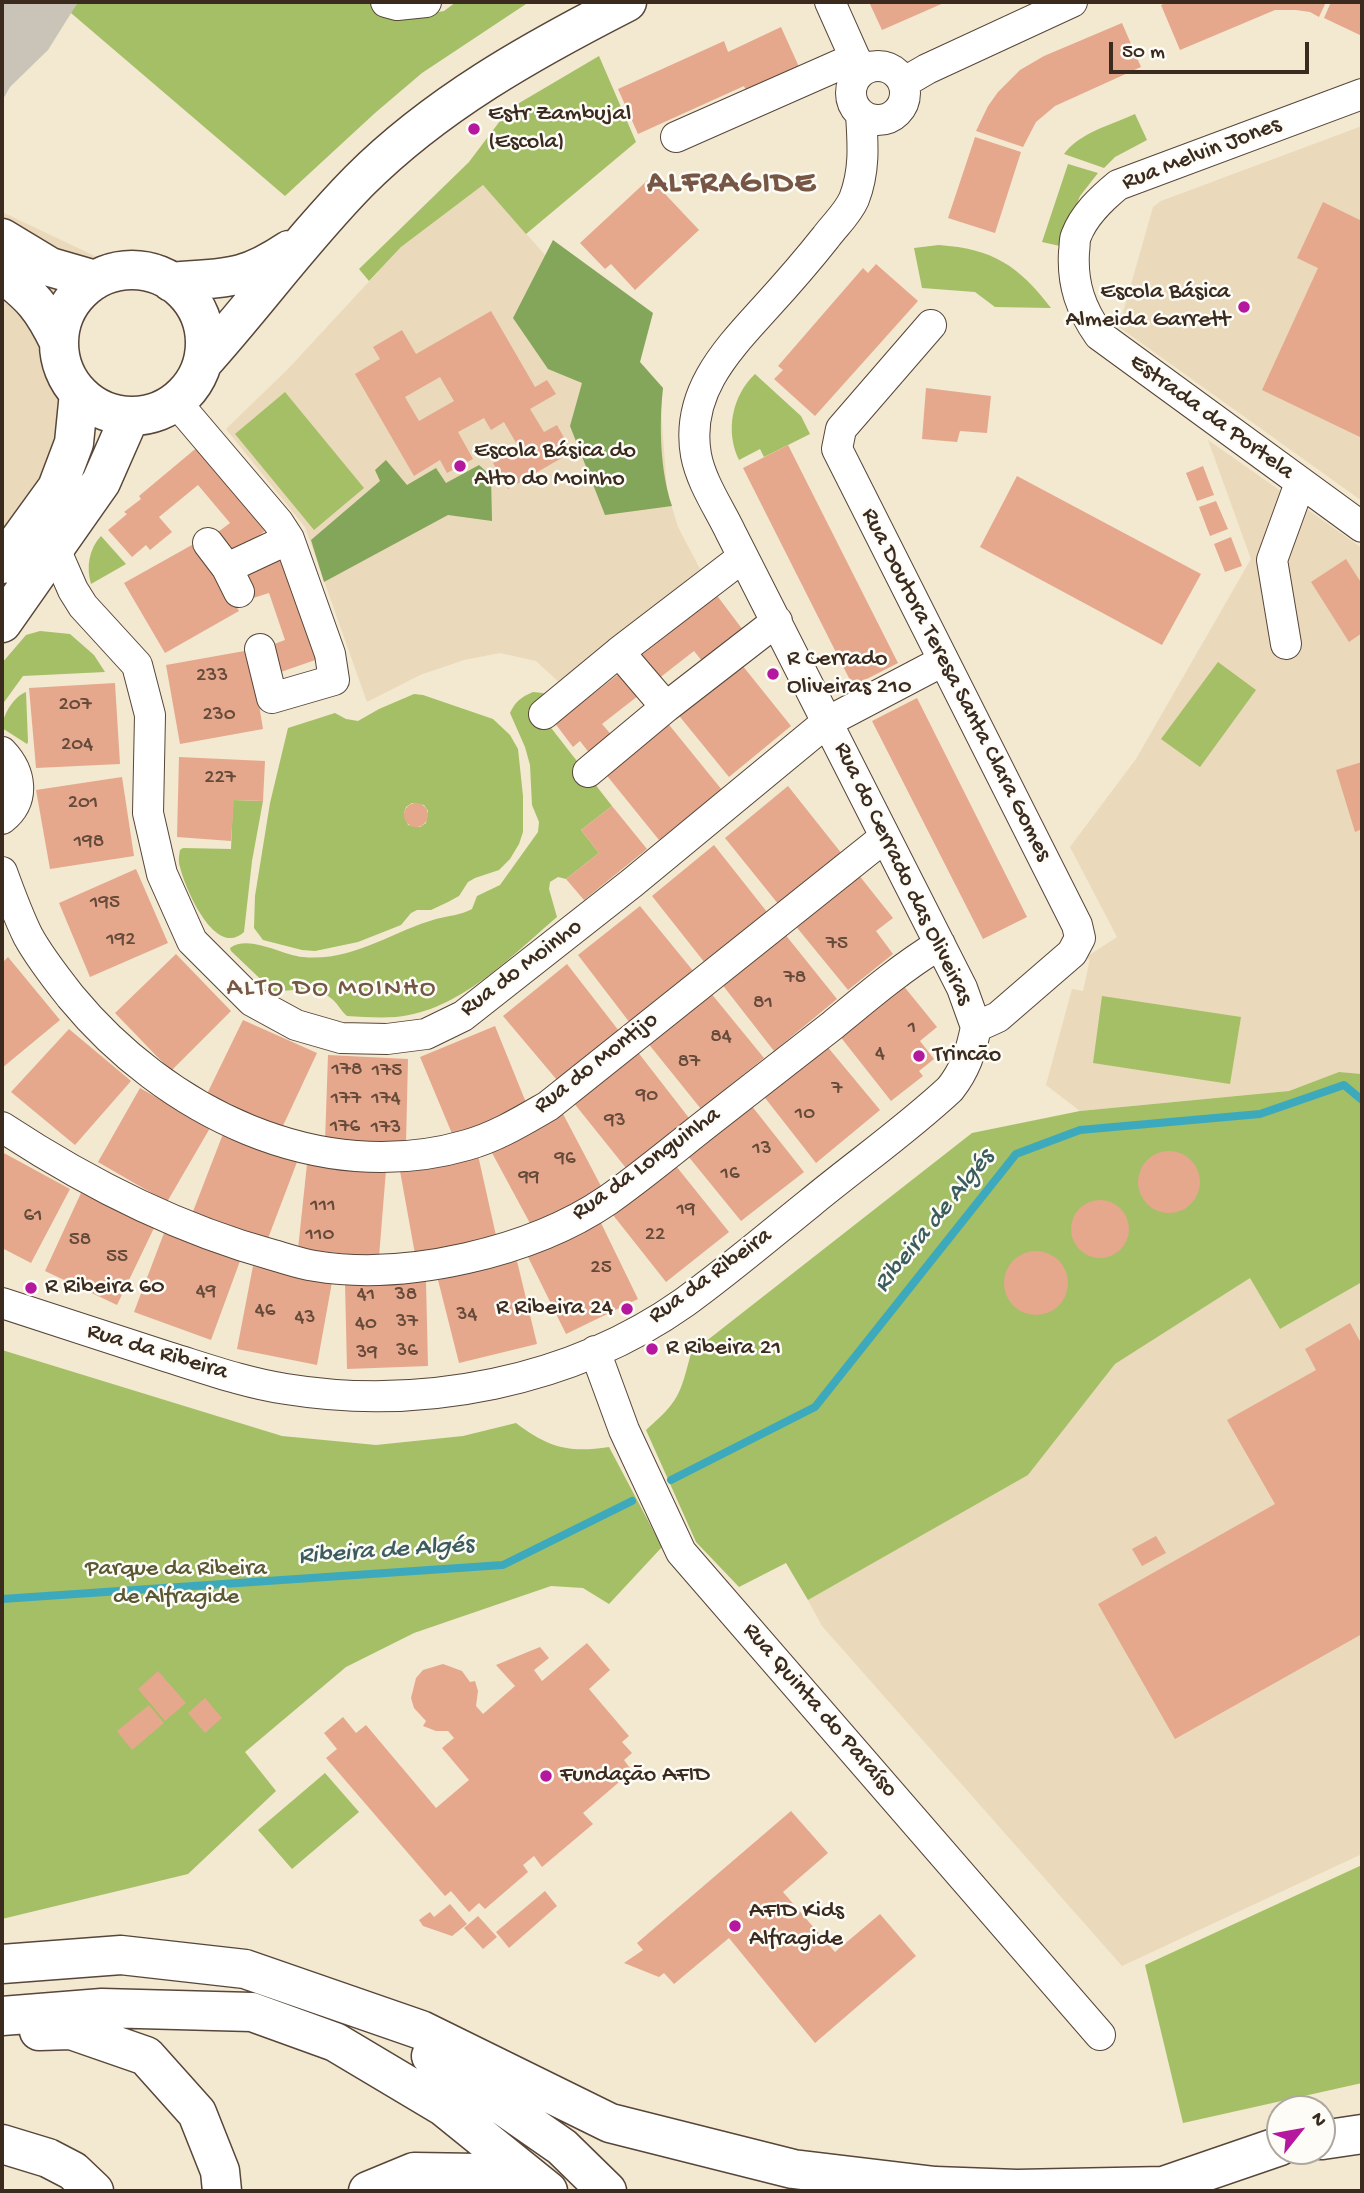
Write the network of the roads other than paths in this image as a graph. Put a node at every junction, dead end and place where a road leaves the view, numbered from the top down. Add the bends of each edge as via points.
1 (386, 2) edge
2 (426, 2) edge
3 (627, 2) edge
4 (830, 2) edge
5 (1072, 2) edge
6 (859, 64) junction
7 (903, 83) junction
8 (1362, 94) edge
9 (860, 114) junction
10 (894, 116) junction
11 (676, 137) dead end
12 (855, 196) junction
13 (308, 237) junction
14 (2, 238) edge
15 (2, 273) edge
16 (95, 280) junction
17 (171, 282) junction
18 (1077, 293) joint
19 (931, 325) dead end
20 (59, 342) junction
21 (203, 362) junction
22 (79, 393) junction
23 (176, 402) junction
24 (130, 416) junction
25 (1300, 483) junction
26 (1362, 527) edge
27 (289, 539) junction
28 (208, 543) dead end
29 (55, 549) junction
30 (743, 557) junction
31 (2, 564) edge
32 (776, 621) junction
33 (2, 623) edge
34 (1286, 644) dead end
35 (261, 649) dead end
36 (619, 652) junction
37 (943, 661) junction
38 (666, 707) junction
39 (544, 715) dead end
40 (827, 722) junction
41 (2, 752) edge
42 (588, 772) dead end
43 (2, 819) edge
44 (885, 837) junction
45 (2, 873) edge
46 (940, 944) junction
47 (975, 1027) junction
48 (2, 1127) edge
49 (2, 1303) edge
50 (595, 1351) junction
51 (2, 1964) edge
52 (2, 1992) edge
53 (366, 2011) junction
54 (252, 2012) junction
55 (2, 2016) edge
56 (2, 2033) edge
57 (1100, 2035) dead end
58 (1362, 2134) edge
59 (1336, 2138) edge
60 (2, 2144) edge
61 (1266, 2151) edge
62 (1156, 2189) edge
63 (94, 2191) edge
64 (222, 2191) edge
65 (368, 2191) edge
66 (528, 2191) edge
67 (548, 2191) edge
68 (607, 2191) edge

1 - 2 street
3 - 13 main road via 471,89 360,180
4 - 6 street
5 - 7 street
6 - 7 street via 884,66
6 - 9 street via 851,89
6 - 11 street
7 - 10 street via 904,101
8 - 18 street, Rua Melvin Jones via 1118,185 1096,204 1076,237 1073,269
9 - 10 street via 877,121
9 - 12 street, Rua do Cerrado das Oliveiras via 863,164
10 - 12 street, Rua do Cerrado das Oliveiras via 878,162
12 - 30 street, Rua do Cerrado das Oliveiras via 799,271 729,347 702,390 696,453
13 - 17 main road via 251,272
13 - 21 main road
14 - 16 main road via 50,267
15 - 20 main road via 30,295
16 - 17 main road via 125,271 157,275
16 - 20 main road via 69,306
17 - 21 main road via 188,297 200,317 205,339
18 - 25 street, Estrada da Portela via 1099,335
19 - 37 street, Rua Doutora Teresa Santa Clara Gomes via 841,429 837,449
20 - 22 main road via 68,378
21 - 23 main road via 188,391
22 - 24 main road via 111,413
22 - 31 main road via 74,443 57,488
23 - 24 main road via 146,415
23 - 27 street
24 - 29 main road via 101,482
25 - 26 street, Estrada da Portela
25 - 34 street via 1272,560
27 - 28 street via 233,580
27 - 35 street via 330,654 334,680 272,698
29 - 33 main road
29 - 40 street, Rua do Moinho via 83,606 137,665 150,715 148,813 162,874 192,941 252,1001 296,1025 341,1038 426,1034 463,1016
30 - 32 street, Rua do Cerrado das Oliveiras
30 - 36 street
32 - 38 street
32 - 40 street, Rua do Cerrado das Oliveiras
36 - 38 street
36 - 39 street
37 - 40 street, Rua do Cerrado das Oliveiras
37 - 47 street, Rua Doutora Teresa Santa Clara Gomes via 1080,938 1072,953 998,1017
38 - 42 street
40 - 44 street, Rua do Cerrado das Oliveiras
41 - 43 street via 18,775 19,789
44 - 45 street, Rua do Montijo via 548,1106 467,1145 386,1157 349,1157 271,1139 187,1100 151,1075 107,1038 52,974 29,937
44 - 46 street, Rua do Cerrado das Oliveiras
46 - 47 street, Rua do Cerrado das Oliveiras
46 - 48 street, Rua da Longuinha via 901,968 606,1201 559,1227 489,1253 433,1264 375,1269 315,1266 225,1241 92,1180
47 - 50 street, Rua da Ribeira via 962,1073 936,1102 684,1303
49 - 50 street, Rua da Ribeira via 221,1374 285,1389 378,1398 511,1380
50 - 57 street, Rua Quinta do Paraíso via 624,1430 681,1552
51 - 53 main road via 121,1955 245,1969
52 - 54 main road via 169,1989
53 - 62 main road via 421,2030 610,2123 793,2169 935,2186
53 - 68 main road via 562,2147
54 - 55 main road via 102,2008
54 - 67 main road via 335,2042 444,2107
56 - 64 main road via 71,2030 146,2056 197,2113 220,2171
58 - 59 main road
60 - 63 main road via 48,2158 73,2171
61 - 62 main road
65 - 66 main road via 414,2172 478,2173

